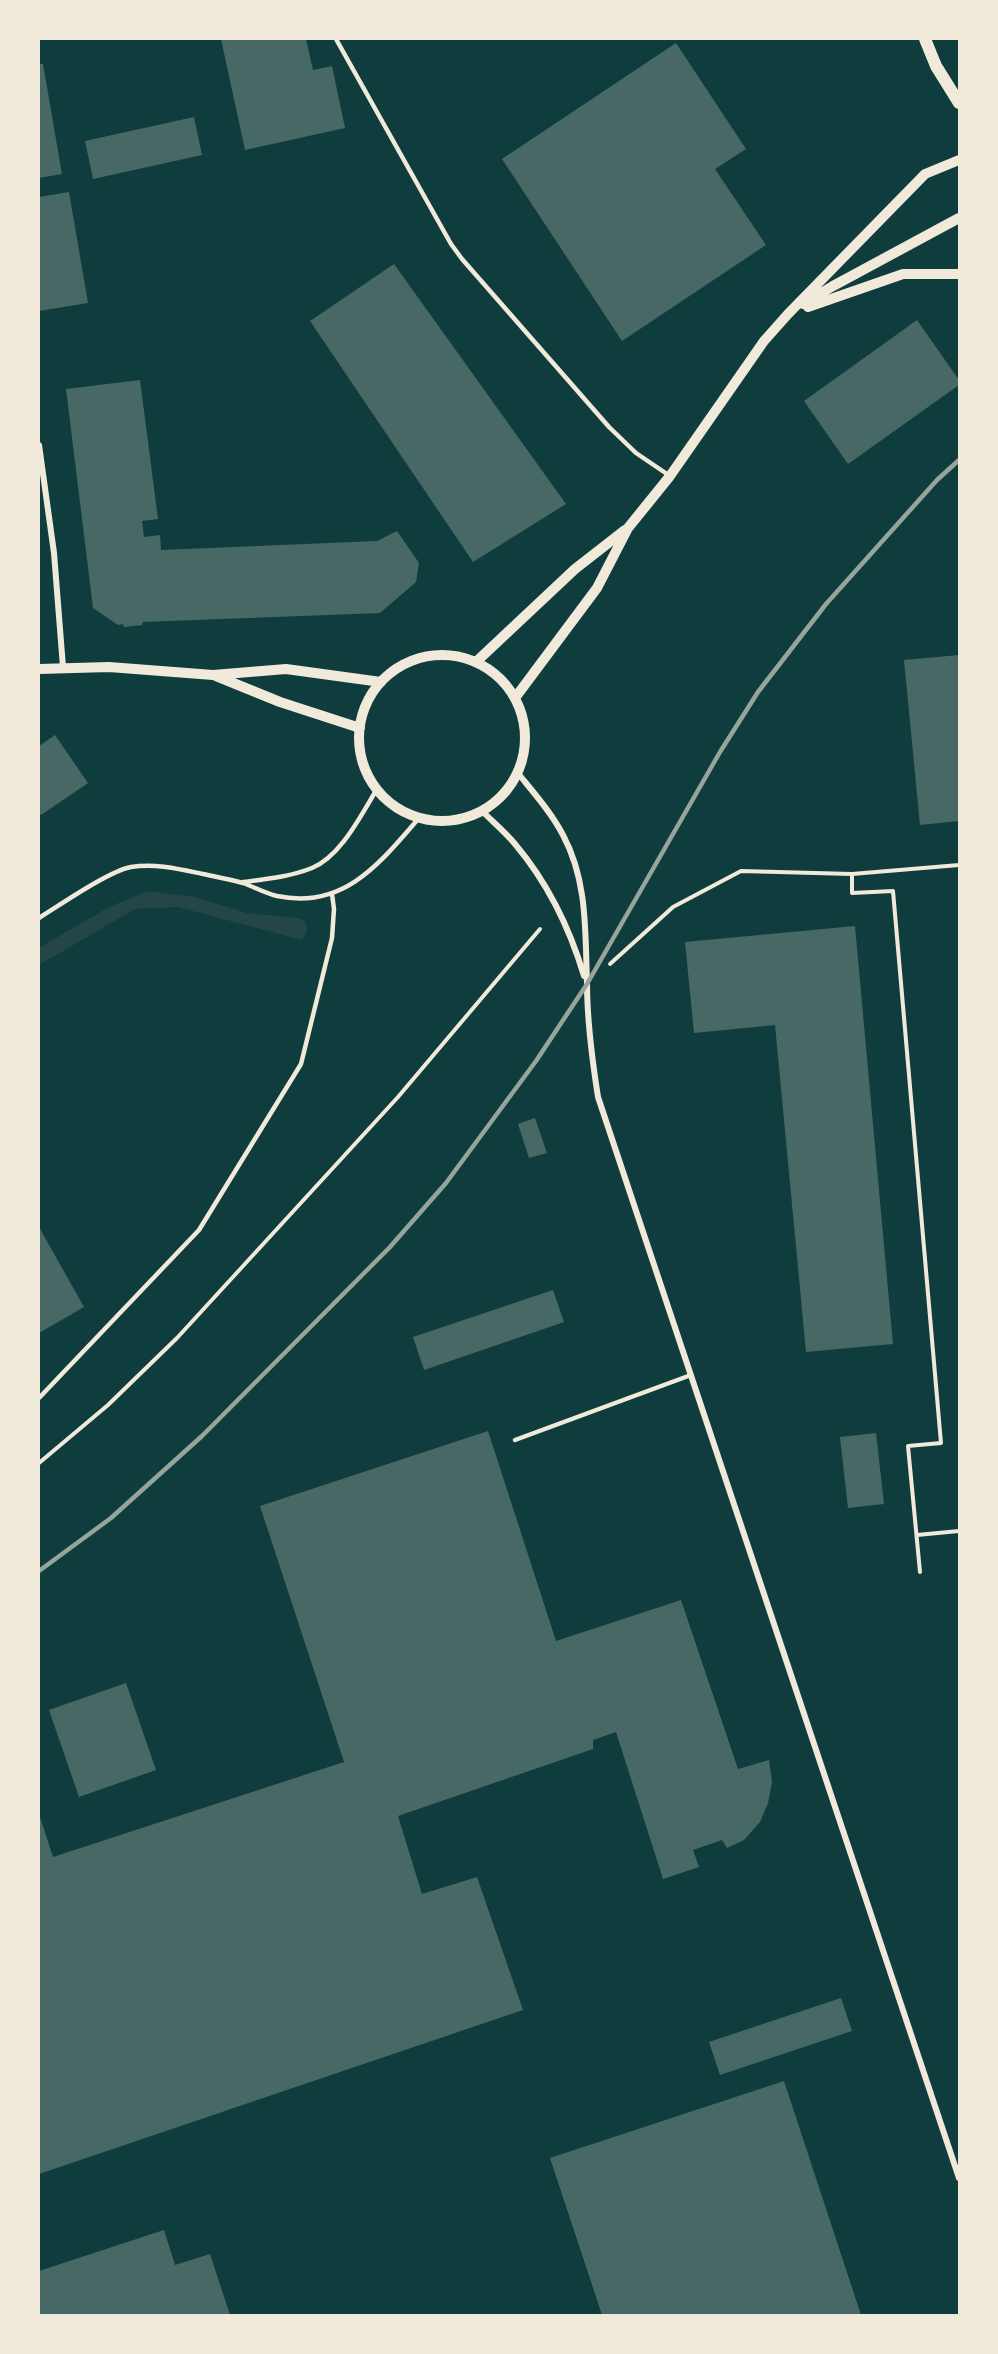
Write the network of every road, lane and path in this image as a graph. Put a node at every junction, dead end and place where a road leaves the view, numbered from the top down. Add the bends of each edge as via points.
1 (336, 39) edge
2 (925, 39) edge
3 (959, 103) edge
4 (959, 160) edge
5 (959, 218) edge
6 (959, 274) edge
7 (788, 314) junction
8 (39, 445) edge
9 (670, 476) junction
10 (628, 528) junction
11 (476, 662) junction
12 (63, 667) junction
13 (39, 669) edge
14 (213, 675) junction
15 (381, 682) junction
16 (515, 698) junction
17 (360, 728) junction
18 (518, 772) junction
19 (377, 789) junction
20 (482, 811) junction
21 (419, 818) junction
22 (959, 865) edge
23 (852, 874) junction
24 (240, 882) junction
25 (332, 894) junction
26 (557, 909) junction
27 (39, 918) edge
28 (586, 984) junction
29 (691, 1375) junction
30 (39, 1398) edge
31 (515, 1440) dead end
32 (39, 1464) edge
33 (959, 1531) edge
34 (917, 1535) junction
35 (920, 1572) dead end
36 (959, 2178) edge

1 - 9 lane via 462,259 609,427 636,453
2 - 3 main road
4 - 7 street via 925,174
5 - 7 street
6 - 7 street via 903,274
7 - 9 street via 740,373
8 - 12 street via 54,553
9 - 10 street
10 - 11 street via 575,569
10 - 16 street via 597,588
11 - 15 street via 451,655 425,657 401,666
11 - 16 street via 504,683
12 - 13 street
12 - 14 street
14 - 15 street via 286,669
14 - 17 street
15 - 17 street via 363,711
16 - 18 street via 524,722 525,748
17 - 19 street via 360,750
18 - 20 street via 496,801
18 - 28 street via 564,836 575,866 587,935
19 - 21 street via 389,802
19 - 24 lane via 338,848 314,867 283,877
20 - 21 street via 441,821
20 - 26 street via 515,844
21 - 25 lane via 383,860 357,882
22 - 23 path
23 - 28 path via 741,871 673,907
23 - 34 path via 852,893 893,891 941,1443 908,1446
24 - 25 lane via 296,899
24 - 27 lane via 177,868 128,868
25 - 30 lane via 332,938 301,1064 199,1230
26 - 28 street via 573,938
26 - 32 path via 398,1097 177,1338
28 - 29 street via 598,1097
29 - 31 lane
29 - 36 street
33 - 34 path
34 - 35 path

